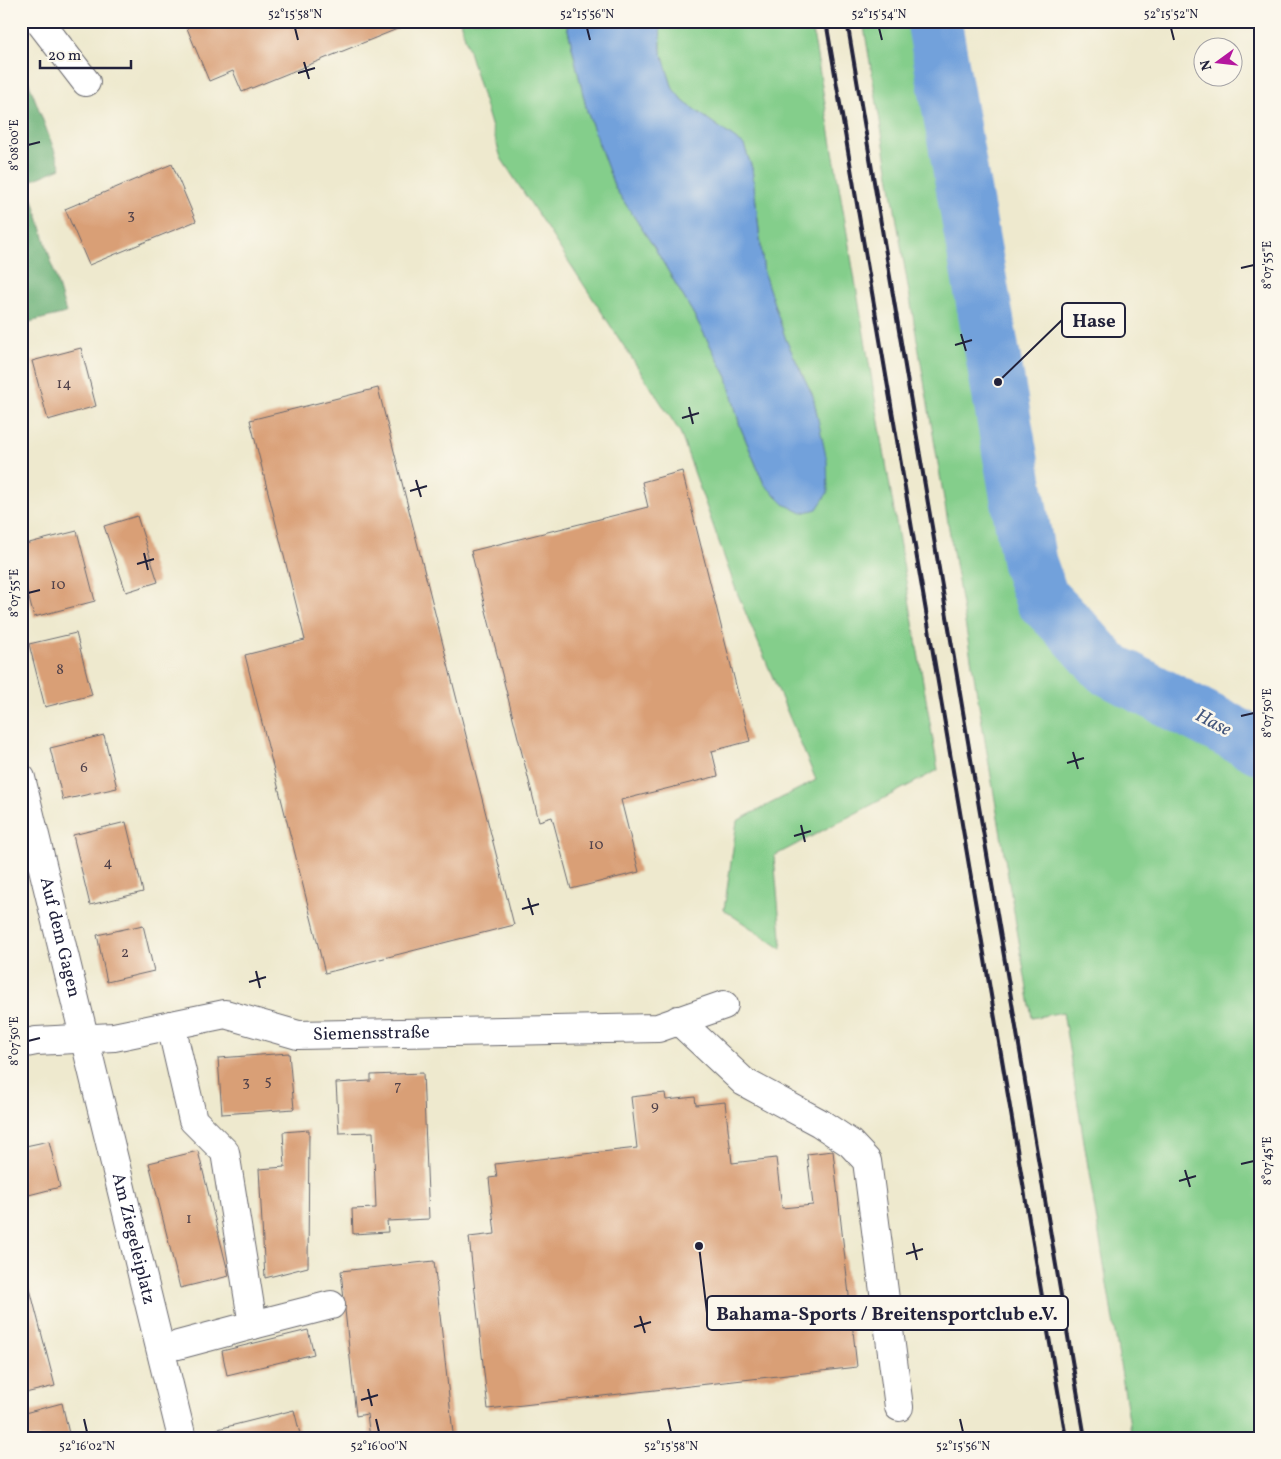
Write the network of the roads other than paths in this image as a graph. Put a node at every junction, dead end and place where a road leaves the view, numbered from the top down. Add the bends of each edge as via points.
1 (39, 21) edge
2 (86, 82) dead end
3 (21, 778) edge
4 (724, 1005) dead end
5 (678, 1020) junction
6 (171, 1025) junction
7 (84, 1038) junction
8 (21, 1044) edge
9 (331, 1305) dead end
10 (253, 1325) junction
11 (178, 1344) dead end
12 (899, 1407) dead end
13 (182, 1438) edge

1 - 2 street
3 - 7 street, Auf dem Gagen
4 - 5 street, Siemensstraße
5 - 6 street, Siemensstraße via 658,1028 298,1035 225,1014
5 - 12 street via 744,1082 820,1123 850,1143 867,1161
6 - 7 street, Siemensstraße via 114,1037
6 - 10 street via 193,1120 225,1152
7 - 8 street, Siemensstraße via 36,1040
7 - 13 street, Am Ziegeleiplatz
9 - 10 street
10 - 11 street

